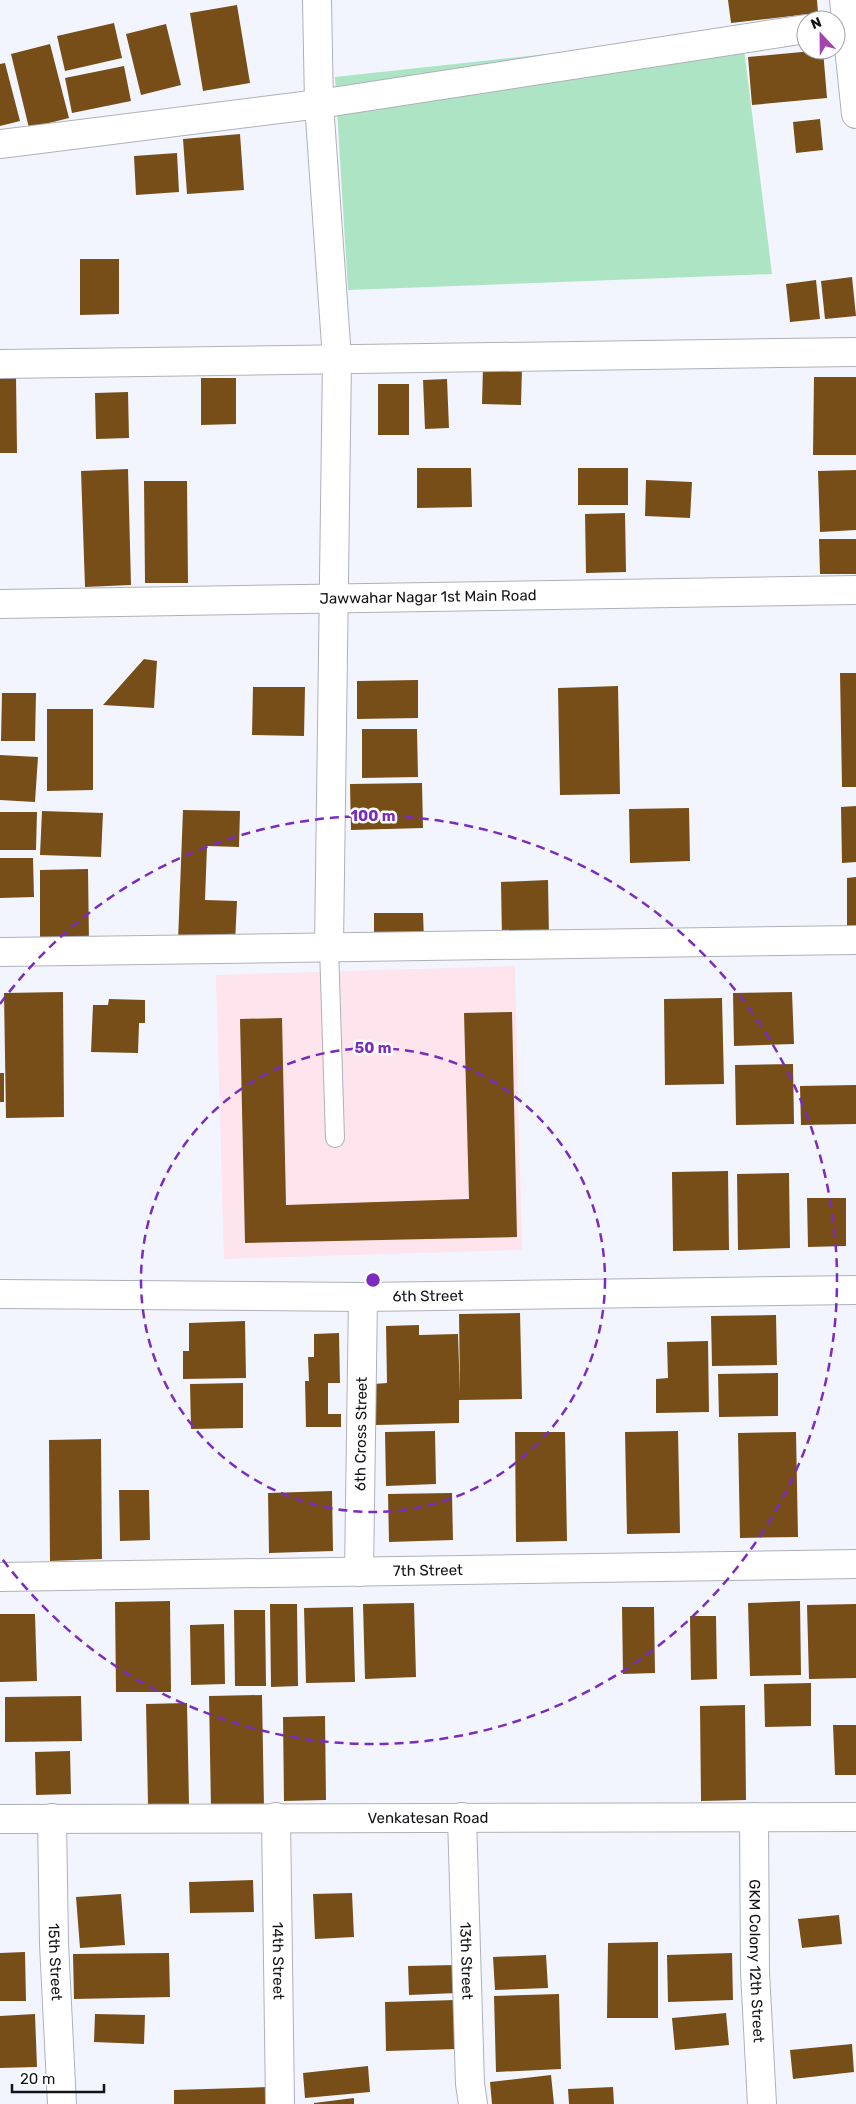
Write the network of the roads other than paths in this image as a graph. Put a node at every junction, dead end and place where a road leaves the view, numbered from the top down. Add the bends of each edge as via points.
1 (317, 0) edge
2 (796, 31) edge
3 (846, 44) edge
4 (319, 104) junction
5 (856, 114) edge
6 (0, 144) edge
7 (856, 352) edge
8 (337, 360) junction
9 (0, 364) edge
10 (856, 590) edge
11 (334, 599) junction
12 (0, 604) edge
13 (856, 940) edge
14 (329, 947) junction
15 (0, 952) edge
16 (335, 1138) dead end
17 (856, 1290) edge
18 (0, 1294) edge
19 (363, 1297) junction
20 (856, 1564) edge
21 (359, 1572) junction
22 (0, 1577) edge
23 (276, 1817) junction
24 (462, 1817) junction
25 (754, 1817) junction
26 (856, 1817) edge
27 (52, 1818) junction
28 (0, 1819) edge
29 (62, 2104) edge
30 (280, 2104) edge
31 (473, 2104) edge
32 (762, 2104) edge

1 - 4 street
2 - 4 street
3 - 5 street
4 - 6 street
4 - 8 street
7 - 8 street
8 - 9 street
8 - 11 street
10 - 11 street, Jawwahar Nagar 1st Main Road
11 - 12 street, Jawwahar Nagar 1st Main Road
11 - 14 street
13 - 14 street
14 - 15 street
14 - 16 lane
17 - 19 street, 6th Street
18 - 19 street, 6th Street
19 - 21 street, 6th Cross Street
20 - 21 street, 7th Street
21 - 22 street, 7th Street
23 - 24 street, Venkatesan Road
23 - 27 street, Venkatesan Road
23 - 30 street, 14th Street
24 - 25 street, Venkatesan Road
24 - 31 street, 13th Street
25 - 26 street, Venkatesan Road
25 - 32 street, GKM Colony 12th Street
27 - 28 street, Venkatesan Road
27 - 29 street, 15th Street

